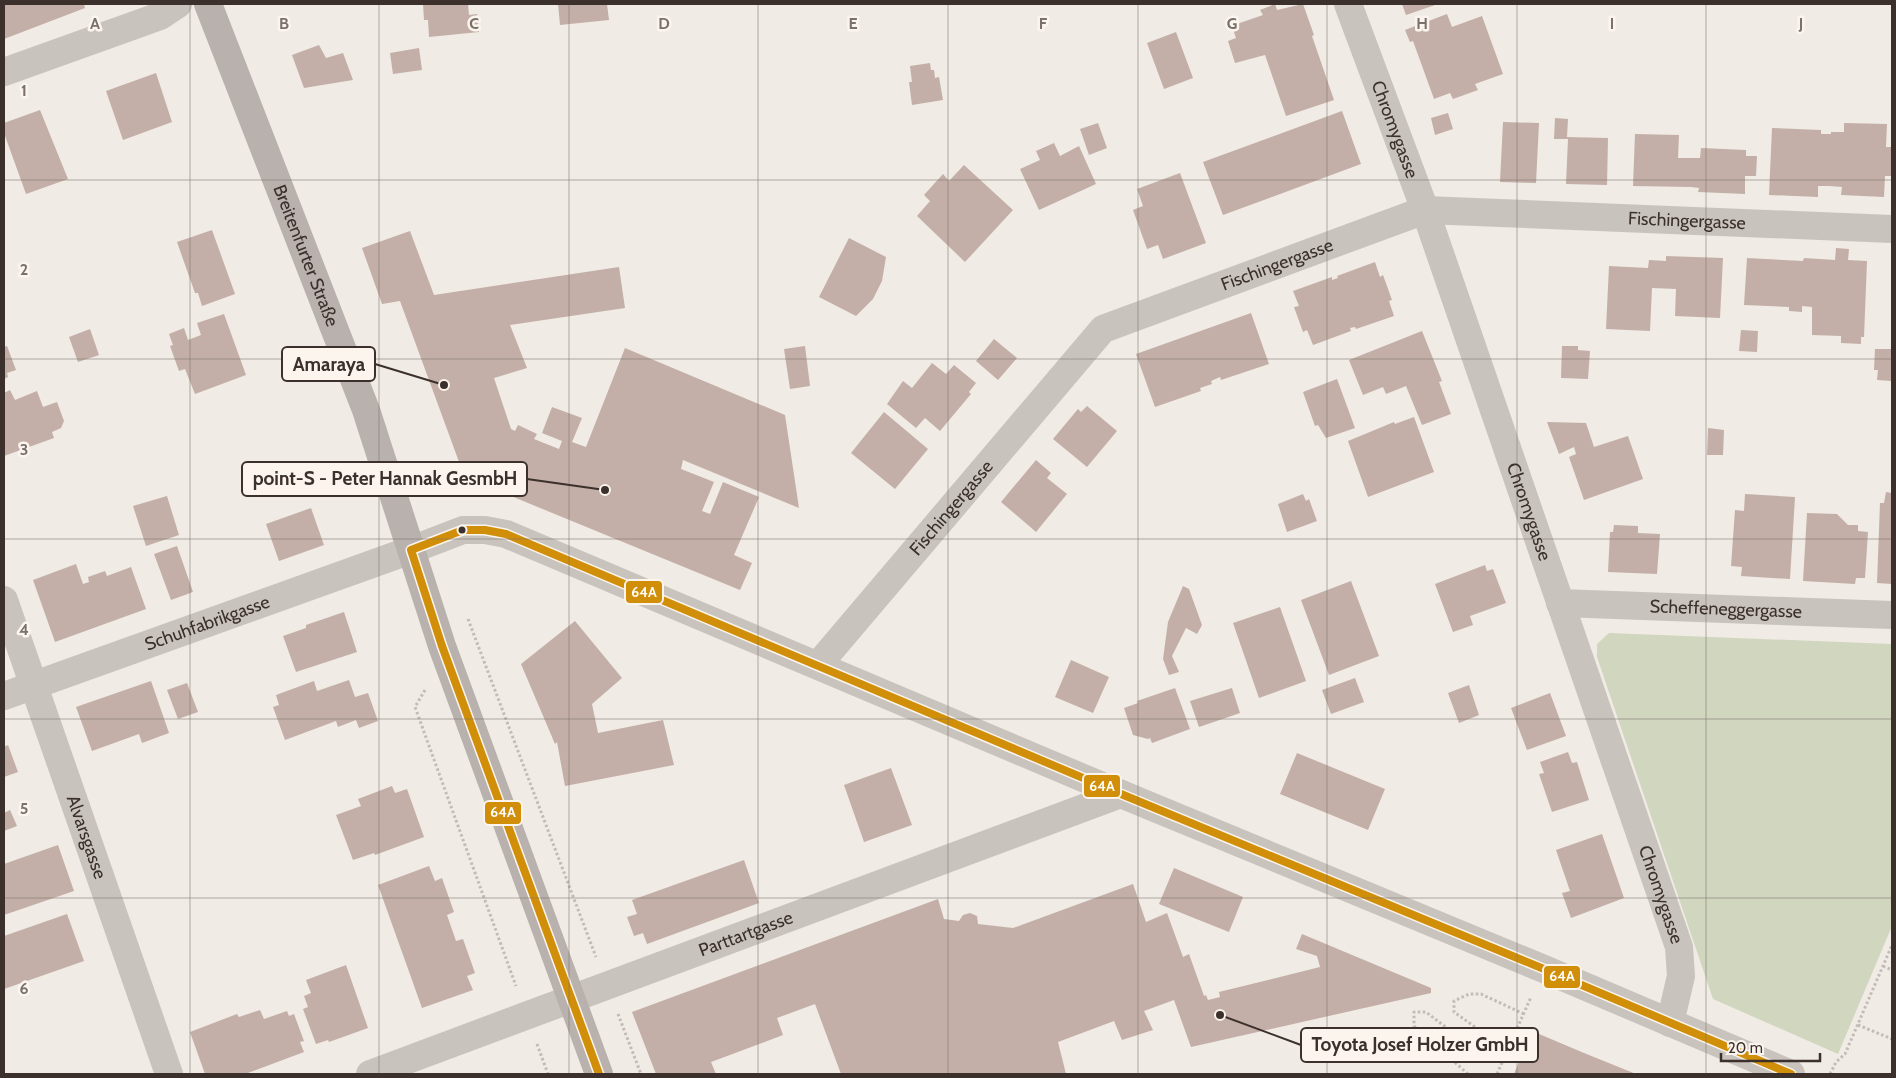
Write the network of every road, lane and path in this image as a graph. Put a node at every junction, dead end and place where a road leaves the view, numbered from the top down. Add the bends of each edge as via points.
1 (178, 4) edge
2 (208, 4) edge
3 (1348, 4) edge
4 (4, 72) edge
5 (1425, 210) junction
6 (1892, 229) edge
7 (411, 550) junction
8 (4, 600) edge
9 (1560, 603) junction
10 (1892, 615) edge
11 (467, 616) dead end
12 (446, 655) junction
13 (818, 665) junction
14 (33, 685) junction
15 (4, 696) edge
16 (1121, 794) junction
17 (1892, 945) edge
18 (1883, 966) junction
19 (1544, 969) junction
20 (1892, 970) edge
21 (608, 987) junction
22 (572, 1000) junction
23 (1524, 1014) junction
24 (527, 1016) junction
25 (1670, 1023) junction
26 (1858, 1025) junction
27 (1892, 1039) edge
28 (169, 1074) edge
29 (370, 1074) edge
30 (548, 1074) edge
31 (599, 1074) edge
32 (641, 1074) edge
33 (1468, 1074) edge
34 (1497, 1074) edge
35 (1791, 1074) edge
36 (1830, 1074) edge

1 - 4 street via 160,16
2 - 7 main road, Breitenfurter Straße via 366,410
3 - 5 street, Chromygasse
5 - 6 street, Fischingergasse
5 - 9 street, Chromygasse
5 - 13 street, Fischingergasse via 1103,329
7 - 12 main road, Breitenfurter Straße
7 - 13 street, Schuhfabrikgasse via 463,530 506,534
7 - 14 street, Schuhfabrikgasse
8 - 14 street, Alvarsgasse
9 - 10 street, Scheffeneggergasse
9 - 25 street, Chromygasse via 1679,947 1681,976
11 - 21 path
12 - 22 main road, Breitenfurter Straße
12 - 24 path via 415,707
13 - 16 street, Schuhfabrikgasse
14 - 15 street, Schuhfabrikgasse
14 - 28 street, Alvarsgasse
16 - 19 street, Schuhfabrikgasse
16 - 21 street, Parttartgasse
17 - 18 path
18 - 20 path
18 - 26 path
19 - 23 path
19 - 25 street, Schuhfabrikgasse
21 - 22 street, Parttartgasse
21 - 32 path
22 - 24 street, Parttartgasse
22 - 31 main road, Breitenfurter Straße
23 - 33 path via 1481,994 1469,994 1454,1001 1454,1012 1482,1032 1484,1042 1474,1049 1426,1012 1414,1012 1414,1026
23 - 34 path
24 - 29 street, Parttartgasse
24 - 30 path
25 - 35 street, Schuhfabrikgasse
26 - 27 path
26 - 36 path via 1845,1054

